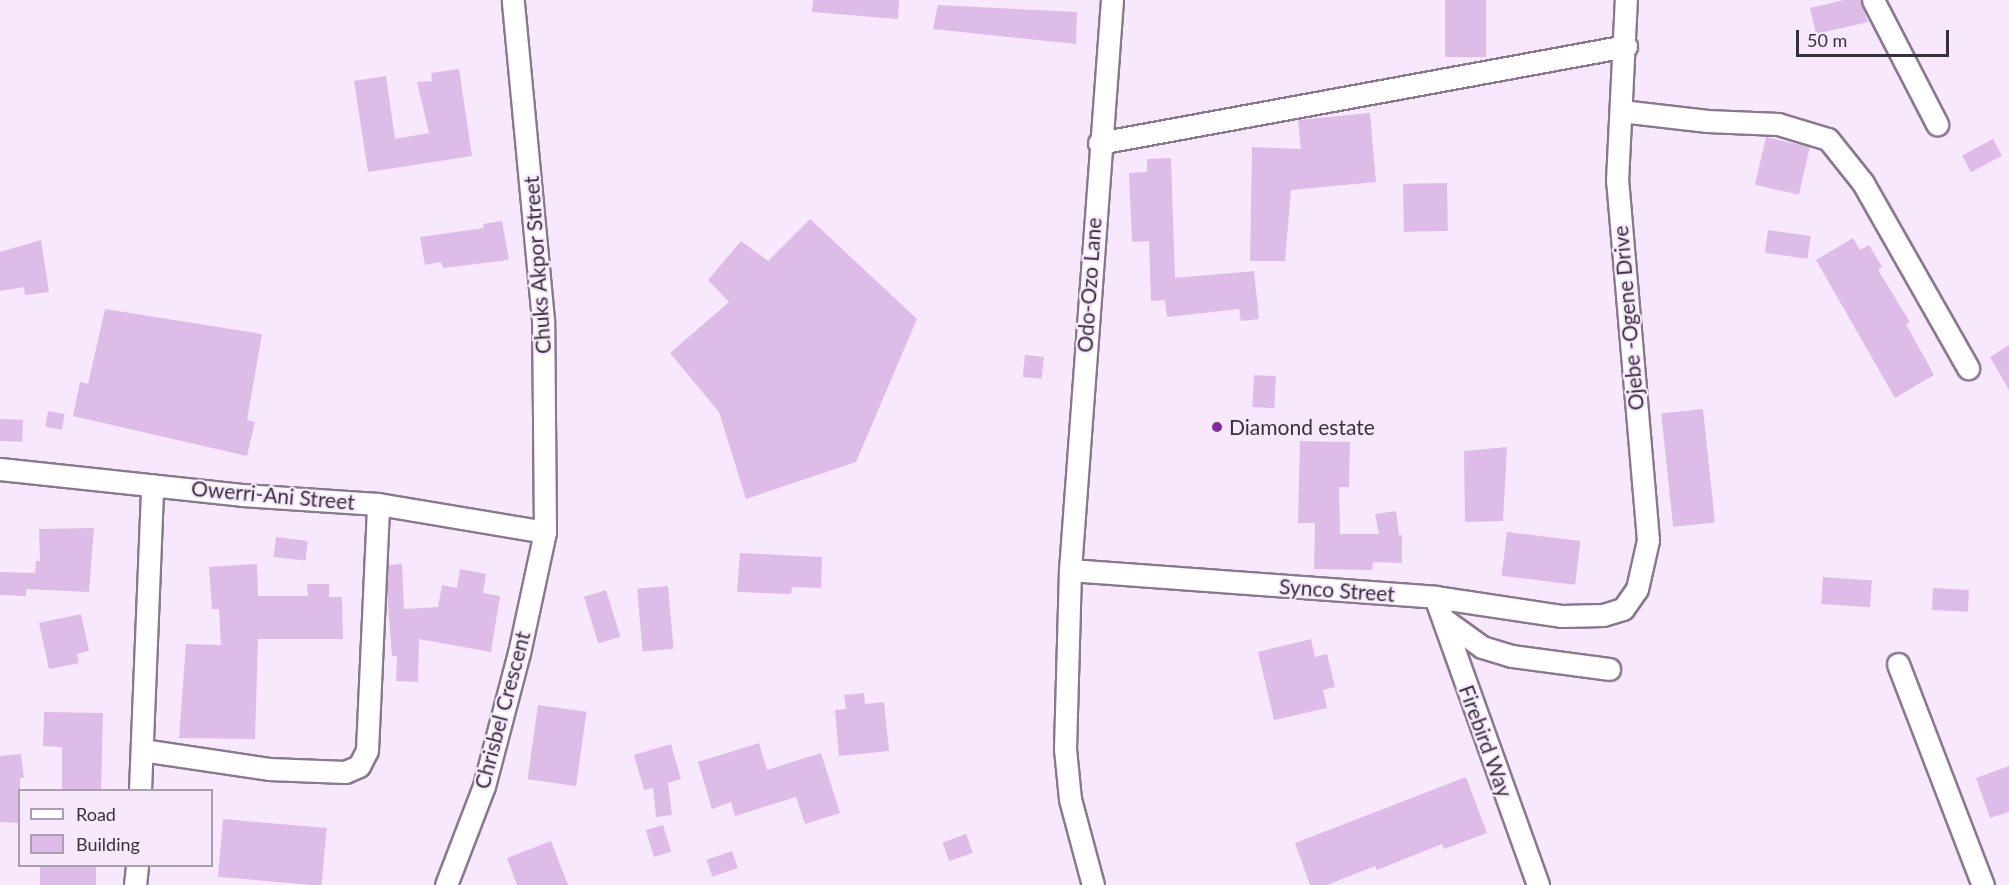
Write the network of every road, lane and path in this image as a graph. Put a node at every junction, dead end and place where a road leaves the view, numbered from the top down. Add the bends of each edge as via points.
1 (513, 0) edge
2 (1112, 0) edge
3 (1626, 0) edge
4 (1873, 0) edge
5 (1626, 46) junction
6 (1621, 111) junction
7 (1937, 124) dead end
8 (1099, 143) junction
9 (1968, 368) dead end
10 (0, 469) edge
11 (152, 485) junction
12 (378, 504) junction
13 (545, 532) junction
14 (1070, 570) junction
15 (1435, 597) junction
16 (1603, 615) joint
17 (1446, 621) junction
18 (1898, 664) dead end
19 (1609, 669) dead end
20 (142, 750) junction
21 (140, 789) edge
22 (137, 867) edge
23 (135, 885) edge
24 (446, 885) edge
25 (1093, 885) edge
26 (1538, 885) edge
27 (1983, 885) edge

1 - 13 street, Chuks Akpor Street via 543,320
2 - 8 street, Odo-Ozo Lane
3 - 5 street, Ojebe -Ogene Drive
4 - 7 street
5 - 6 street, Ojebe -Ogene Drive
5 - 8 street
6 - 9 street via 1707,122 1778,124 1828,139 1863,183
6 - 16 street, Ojebe -Ogene Drive via 1619,212 1648,540 1637,589 1623,609
8 - 14 street, Odo-Ozo Lane
10 - 11 street, Owerri-Ani Street
11 - 12 street, Owerri-Ani Street
11 - 20 street
12 - 13 street, Owerri-Ani Street
12 - 20 street via 367,750 359,766 345,772 269,769
13 - 24 street, Chrisbel Crescent via 484,786
14 - 15 street, Synco Street
14 - 25 street, Odo-Ozo Lane via 1065,749 1070,799
15 - 16 street, Synco Street via 1561,616
15 - 17 street, Firebird Way
17 - 19 street via 1482,647 1512,656
17 - 26 street, Firebird Way
18 - 27 street
20 - 21 street
22 - 23 street

